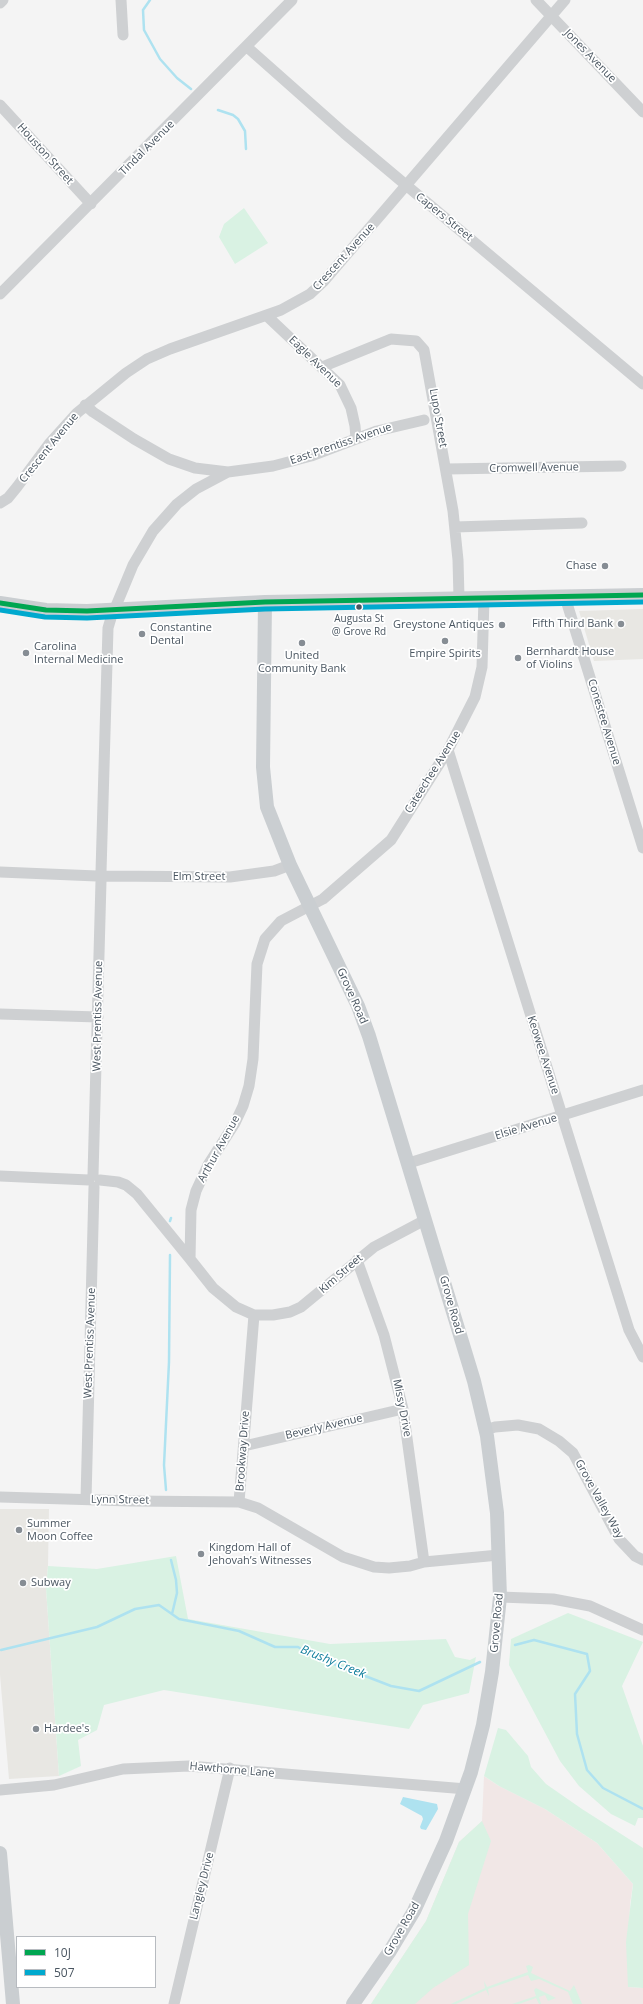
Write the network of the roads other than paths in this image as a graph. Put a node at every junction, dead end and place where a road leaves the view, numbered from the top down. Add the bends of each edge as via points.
1 (3, 0) edge
2 (121, 0) edge
3 (292, 0) edge
4 (536, 0) edge
5 (565, 0) edge
6 (0, 3) edge
7 (552, 16) junction
8 (123, 34) dead end
9 (247, 47) junction
10 (0, 105) edge
11 (643, 112) edge
12 (406, 186) junction
13 (90, 204) junction
14 (0, 294) edge
15 (267, 316) junction
16 (322, 367) junction
17 (643, 384) edge
18 (85, 405) junction
19 (424, 420) dead end
20 (356, 438) junction
21 (621, 466) dead end
22 (447, 469) junction
23 (228, 472) junction
24 (0, 503) edge
25 (582, 523) dead end
26 (455, 527) junction
27 (643, 595) edge
28 (565, 597) junction
29 (459, 598) junction
30 (484, 598) junction
31 (265, 602) junction
32 (0, 603) edge
33 (114, 610) junction
34 (448, 750) junction
35 (643, 848) edge
36 (290, 865) junction
37 (0, 872) edge
38 (102, 876) junction
39 (310, 905) junction
40 (0, 1014) edge
41 (98, 1017) junction
42 (643, 1090) edge
43 (562, 1115) junction
44 (409, 1163) junction
45 (0, 1176) edge
46 (94, 1180) junction
47 (425, 1220) junction
48 (190, 1259) junction
49 (357, 1260) junction
50 (254, 1315) junction
51 (643, 1357) edge
52 (403, 1409) junction
53 (486, 1430) junction
54 (244, 1446) junction
55 (0, 1497) edge
56 (86, 1499) junction
57 (239, 1502) junction
58 (499, 1556) junction
59 (643, 1560) edge
60 (424, 1562) junction
61 (500, 1597) junction
62 (643, 1630) edge
63 (230, 1768) junction
64 (466, 1789) junction
65 (0, 1790) edge
66 (0, 1853) edge
67 (4, 1957) edge
68 (13, 2004) edge
69 (174, 2004) edge
70 (354, 2004) edge

1 - 6 street
2 - 8 street
3 - 9 street, Tindal Avenue
4 - 7 street, Jones Avenue
5 - 7 street, Crescent Avenue
7 - 11 street, Jones Avenue
7 - 12 street, Crescent Avenue
9 - 12 street, Capers Street
9 - 13 street, Tindal Avenue
10 - 13 street, Houston Street
12 - 15 street, Crescent Avenue via 324,281 297,302
12 - 17 street, Capers Street
13 - 14 street, Tindal Avenue
15 - 16 street, Eagle Avenue
15 - 18 street, Crescent Avenue via 170,348 147,359 126,372
16 - 20 street, Eagle Avenue via 345,393 353,416
16 - 22 street, Lupo Street via 391,339 416,341 421,345 430,372
18 - 23 street via 169,459 195,468
18 - 24 street, Crescent Avenue via 59,432 8,498
19 - 20 street, East Prentiss Avenue via 400,424
20 - 23 street, East Prentiss Avenue via 311,456 273,466
21 - 22 street, Cromwell Avenue
22 - 26 street, Lupo Street
23 - 33 street, East Prentiss Avenue via 196,489 153,530 133,566
25 - 26 street
26 - 29 street, Lupo Street
27 - 28 main road
28 - 30 main road
28 - 35 street, Conestee Avenue
29 - 30 main road
29 - 31 main road
30 - 34 street, Cateechee Avenue via 484,644 480,681 470,710
31 - 33 main road
31 - 36 main road, Grove Road via 263,782 267,807
32 - 33 main road via 46,610
33 - 38 street, West Prentiss Avenue via 108,628
34 - 39 street, Cateechee Avenue via 391,840 323,898
34 - 43 street, Keowee Avenue
36 - 38 street, Elm Street via 268,872 230,877
36 - 39 main road, Grove Road
37 - 38 street, Elm Street
38 - 41 street, West Prentiss Avenue
39 - 44 main road, Grove Road via 358,1006
39 - 48 street, Arthur Avenue via 274,928 260,951 249,1086 235,1123 208,1165 196,1191 191,1210
40 - 41 street
41 - 46 street, West Prentiss Avenue
42 - 43 street, Elsie Avenue
43 - 44 street, Elsie Avenue
43 - 51 street, Keowee Avenue via 629,1330
44 - 47 main road, Grove Road
45 - 46 street
46 - 48 street via 118,1182 137,1194
46 - 56 street, West Prentiss Avenue
47 - 49 street, Kim Street via 388,1239
47 - 53 main road, Grove Road via 474,1381
48 - 50 street via 223,1298
49 - 50 street, Kim Street via 301,1307 290,1312
49 - 52 street, Missy Drive via 384,1335
50 - 54 street, Brookway Drive
52 - 54 street, Beverly Avenue
52 - 60 street, Missy Drive
53 - 58 main road, Grove Road via 494,1475
53 - 59 street, Grove Valley Way via 518,1425 539,1429 574,1453 619,1539 635,1556
54 - 57 street, Brookway Drive
55 - 56 street, Lynn Street
56 - 57 street, Lynn Street
57 - 60 street, Brookway Drive via 258,1508 343,1557 362,1564 389,1568
58 - 60 street, Brookway Drive
58 - 61 main road, Grove Road
61 - 62 street via 553,1599 590,1606
61 - 64 main road, Grove Road via 483,1725
63 - 64 street, Hawthorne Lane
63 - 65 street, Hawthorne Lane via 145,1766 54,1785
63 - 69 street, Langley Drive
64 - 70 main road, Grove Road via 446,1841 414,1910
66 - 67 main road
67 - 68 main road

